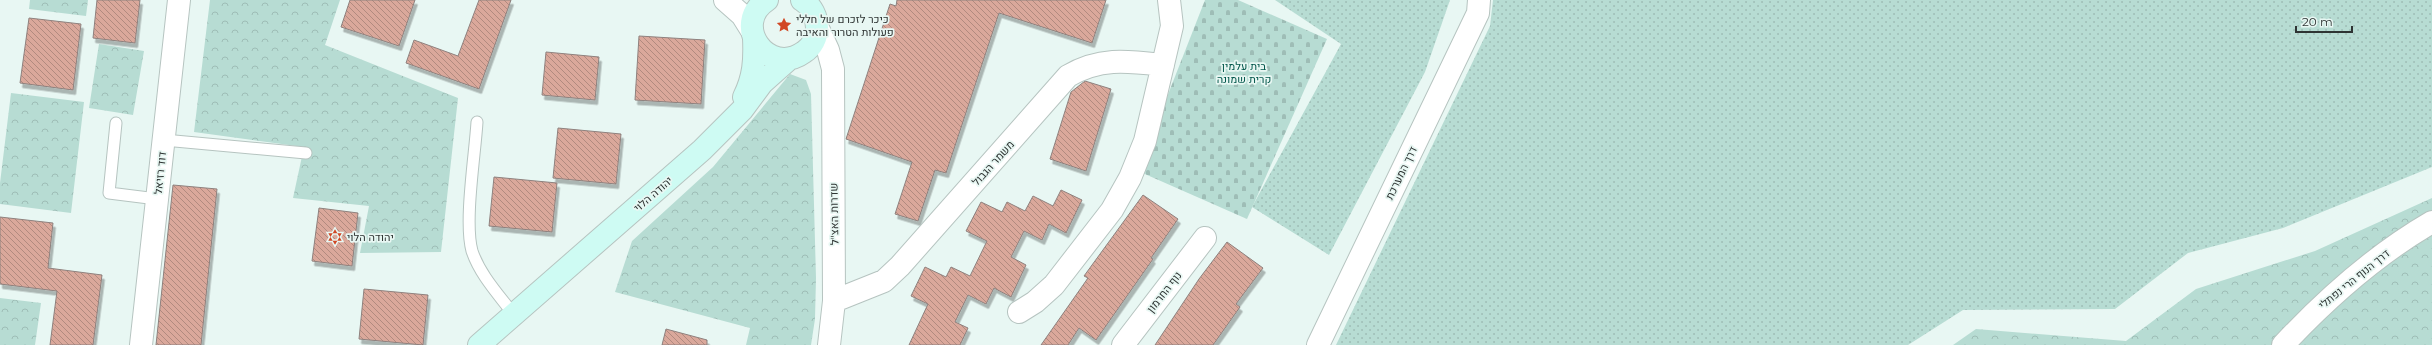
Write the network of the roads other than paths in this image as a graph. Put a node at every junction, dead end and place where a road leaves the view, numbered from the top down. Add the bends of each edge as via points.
1 (180, 0) edge
2 (725, 0) edge
3 (759, 0) edge
4 (1169, 0) edge
5 (1480, 0) edge
6 (810, 9) edge
7 (753, 34) junction
8 (794, 58) junction
9 (1163, 65) junction
10 (833, 83) junction
11 (733, 119) junction
12 (477, 122) dead end
13 (116, 123) dead end
14 (164, 140) junction
15 (306, 153) dead end
16 (157, 199) junction
17 (2432, 222) edge
18 (1205, 238) dead end
19 (834, 301) junction
20 (1018, 312) dead end
21 (514, 314) junction
22 (141, 345) edge
23 (479, 345) edge
24 (829, 345) edge
25 (1123, 345) edge
26 (1318, 345) edge
27 (2283, 345) edge

1 - 14 street, דוד רזיאל
2 - 7 street via 742,15
3 - 7 street, יהודה הלוי via 754,16
4 - 9 street via 1172,26
5 - 26 street, דרך המערכת via 1478,13
6 - 8 street, יהודה הלוי via 814,41
6 - 10 street, שדרות האצ"ל via 832,61
7 - 8 street via 760,48 768,54 778,59
7 - 11 street, יהודה הלוי via 755,62 751,83
8 - 10 street via 816,59 830,74
8 - 11 street, יהודה הלוי via 762,83
9 - 19 street, משמר הגבול via 1122,60 1101,62 1084,66 1068,76 900,266 884,281
9 - 20 street via 1145,141 1130,178 1112,210 1054,285 1035,302
10 - 19 street, שדרות האצ"ל
11 - 21 street, יהודה הלוי via 702,150
12 - 21 lane via 469,233 472,251 483,275
13 - 16 lane via 109,193
14 - 15 lane
14 - 16 street, דוד רזיאל
16 - 22 street, דוד רזיאל
17 - 27 street, דרך הנוף הרי נפתלי via 2408,236 2347,282
18 - 25 street, נוף החרמון
19 - 24 street, שדרות האצ"ל
21 - 23 street, יהודה הלוי

